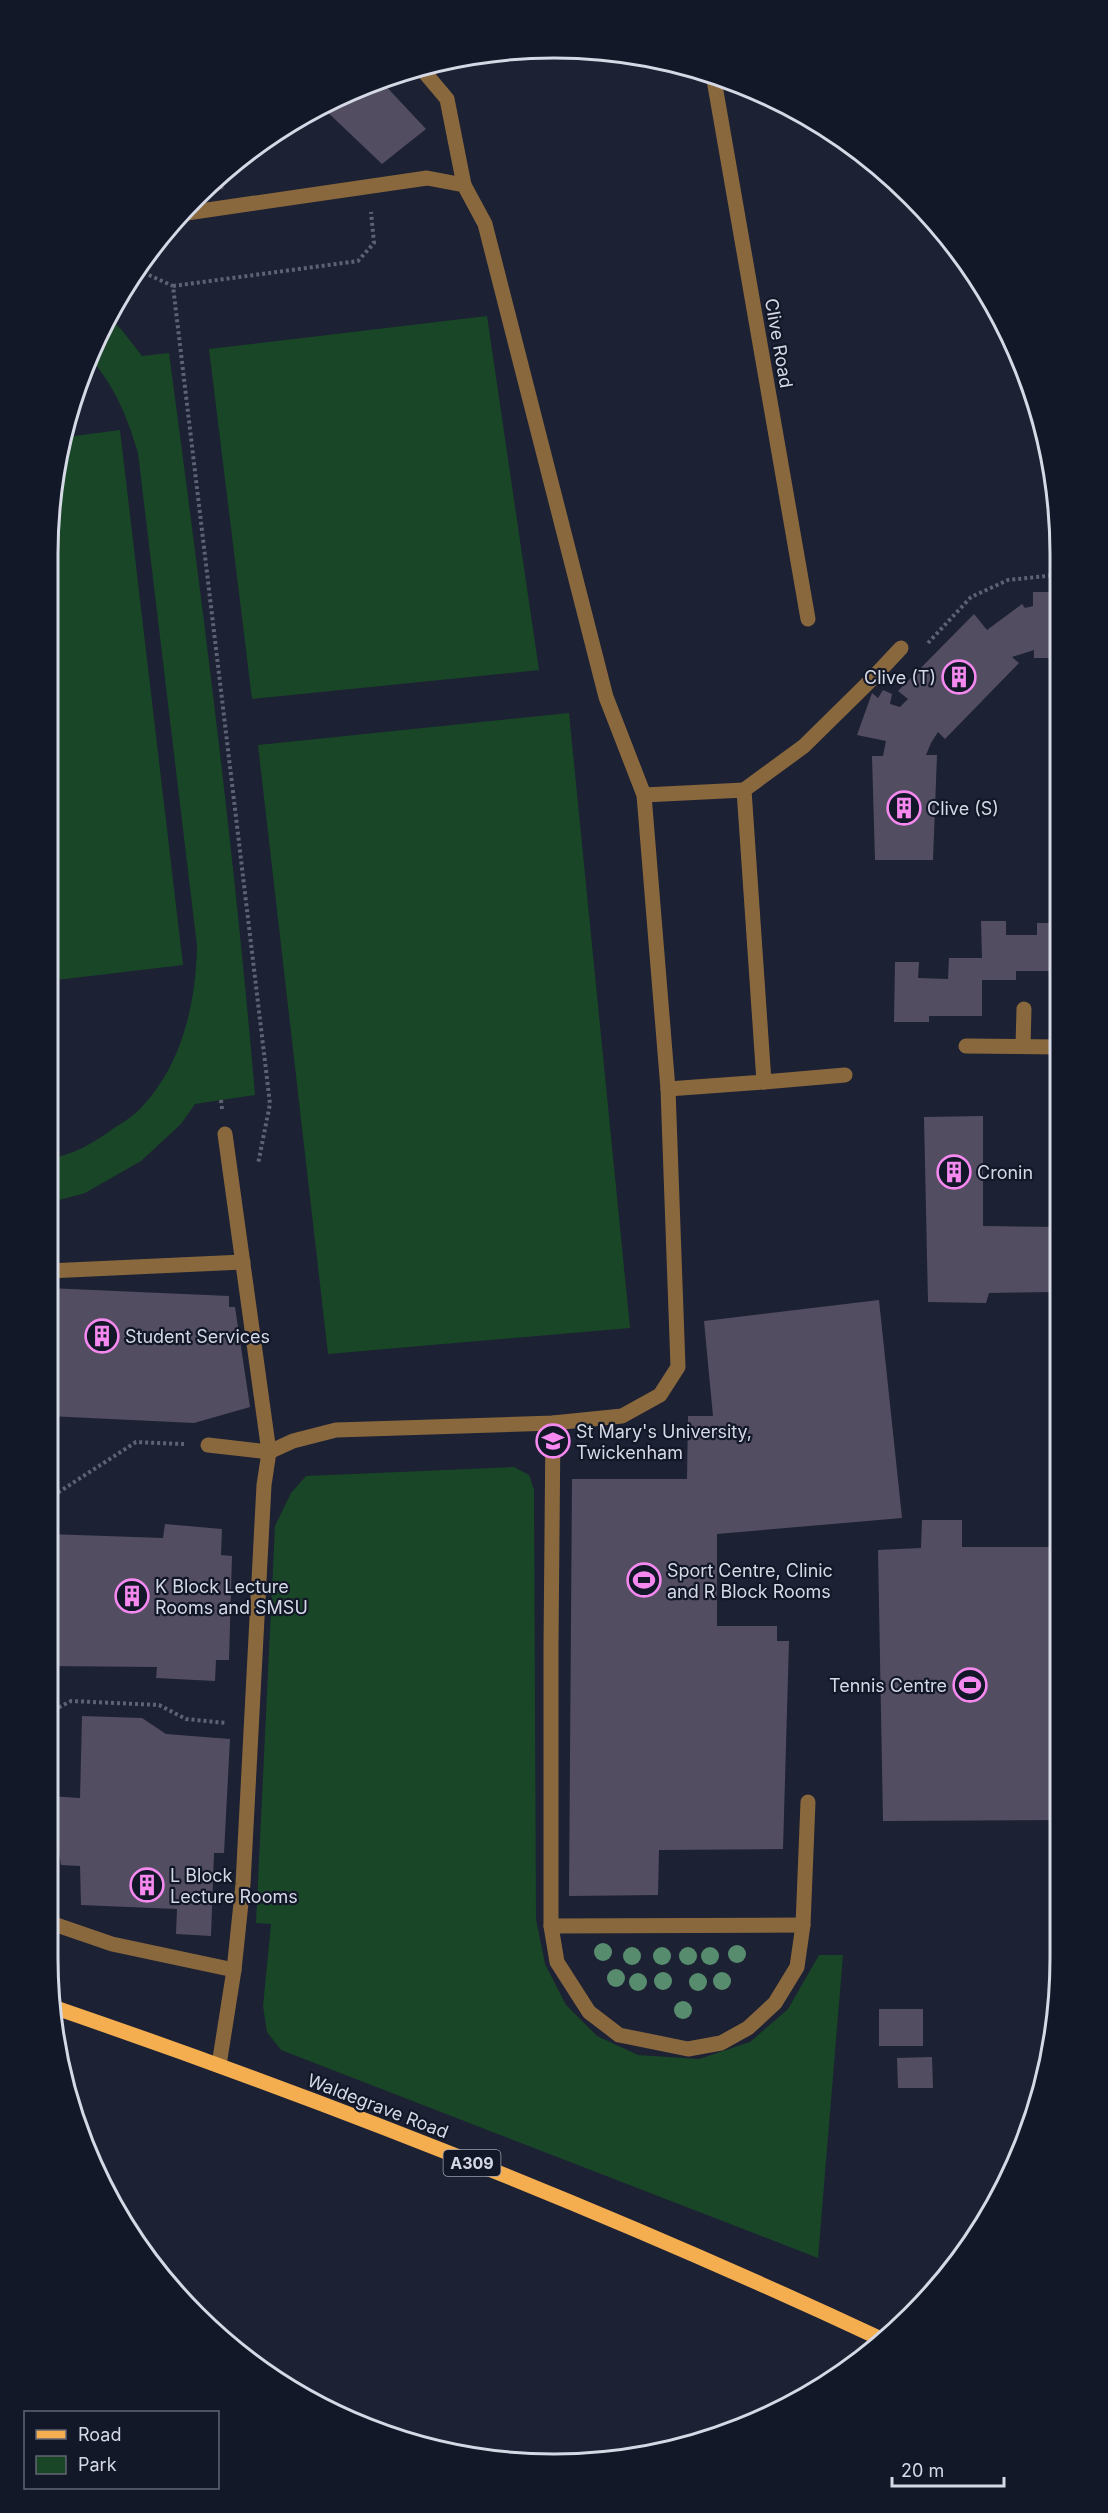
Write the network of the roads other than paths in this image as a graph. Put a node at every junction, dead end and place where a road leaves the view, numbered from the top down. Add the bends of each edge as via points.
1 (427, 75) edge
2 (715, 86) edge
3 (464, 185) junction
4 (196, 212) edge
5 (808, 619) dead end
6 (901, 648) road end
7 (744, 790) junction
8 (644, 795) junction
9 (1024, 1009) dead end
10 (966, 1046) dead end
11 (1023, 1046) junction
12 (1050, 1047) edge
13 (844, 1075) dead end
14 (764, 1082) junction
15 (668, 1089) junction
16 (225, 1134) dead end
17 (243, 1262) junction
18 (58, 1271) edge
19 (554, 1423) junction
20 (208, 1445) road end
21 (269, 1452) junction
22 (808, 1802) dead end
23 (58, 1925) edge
24 (803, 1925) junction
25 (551, 1926) junction
26 (234, 1970) junction
27 (62, 2013) edge
28 (219, 2065) junction
29 (874, 2338) edge

1 - 3 street via 447,99
2 - 5 street, Clive Road
3 - 4 street via 427,177
3 - 8 street via 484,224 606,697
6 - 7 street via 804,746
7 - 8 street
7 - 14 street
8 - 15 street
9 - 11 street
10 - 11 street
11 - 12 street
13 - 14 street
14 - 15 street
15 - 19 street via 678,1367 660,1395 622,1416
16 - 17 street
17 - 18 street
17 - 21 street
19 - 21 street via 336,1430 293,1440
19 - 25 street
20 - 21 street
21 - 26 street via 264,1485 243,1884
22 - 24 street
23 - 26 street via 112,1944
24 - 25 street
24 - 25 street via 796,1967 775,2003 748,2028 721,2043 688,2049 619,2035 589,2012 557,1962
26 - 28 street
27 - 28 main road, Waldegrave Road / A309
28 - 29 main road, Waldegrave Road / A309 via 560,2197

